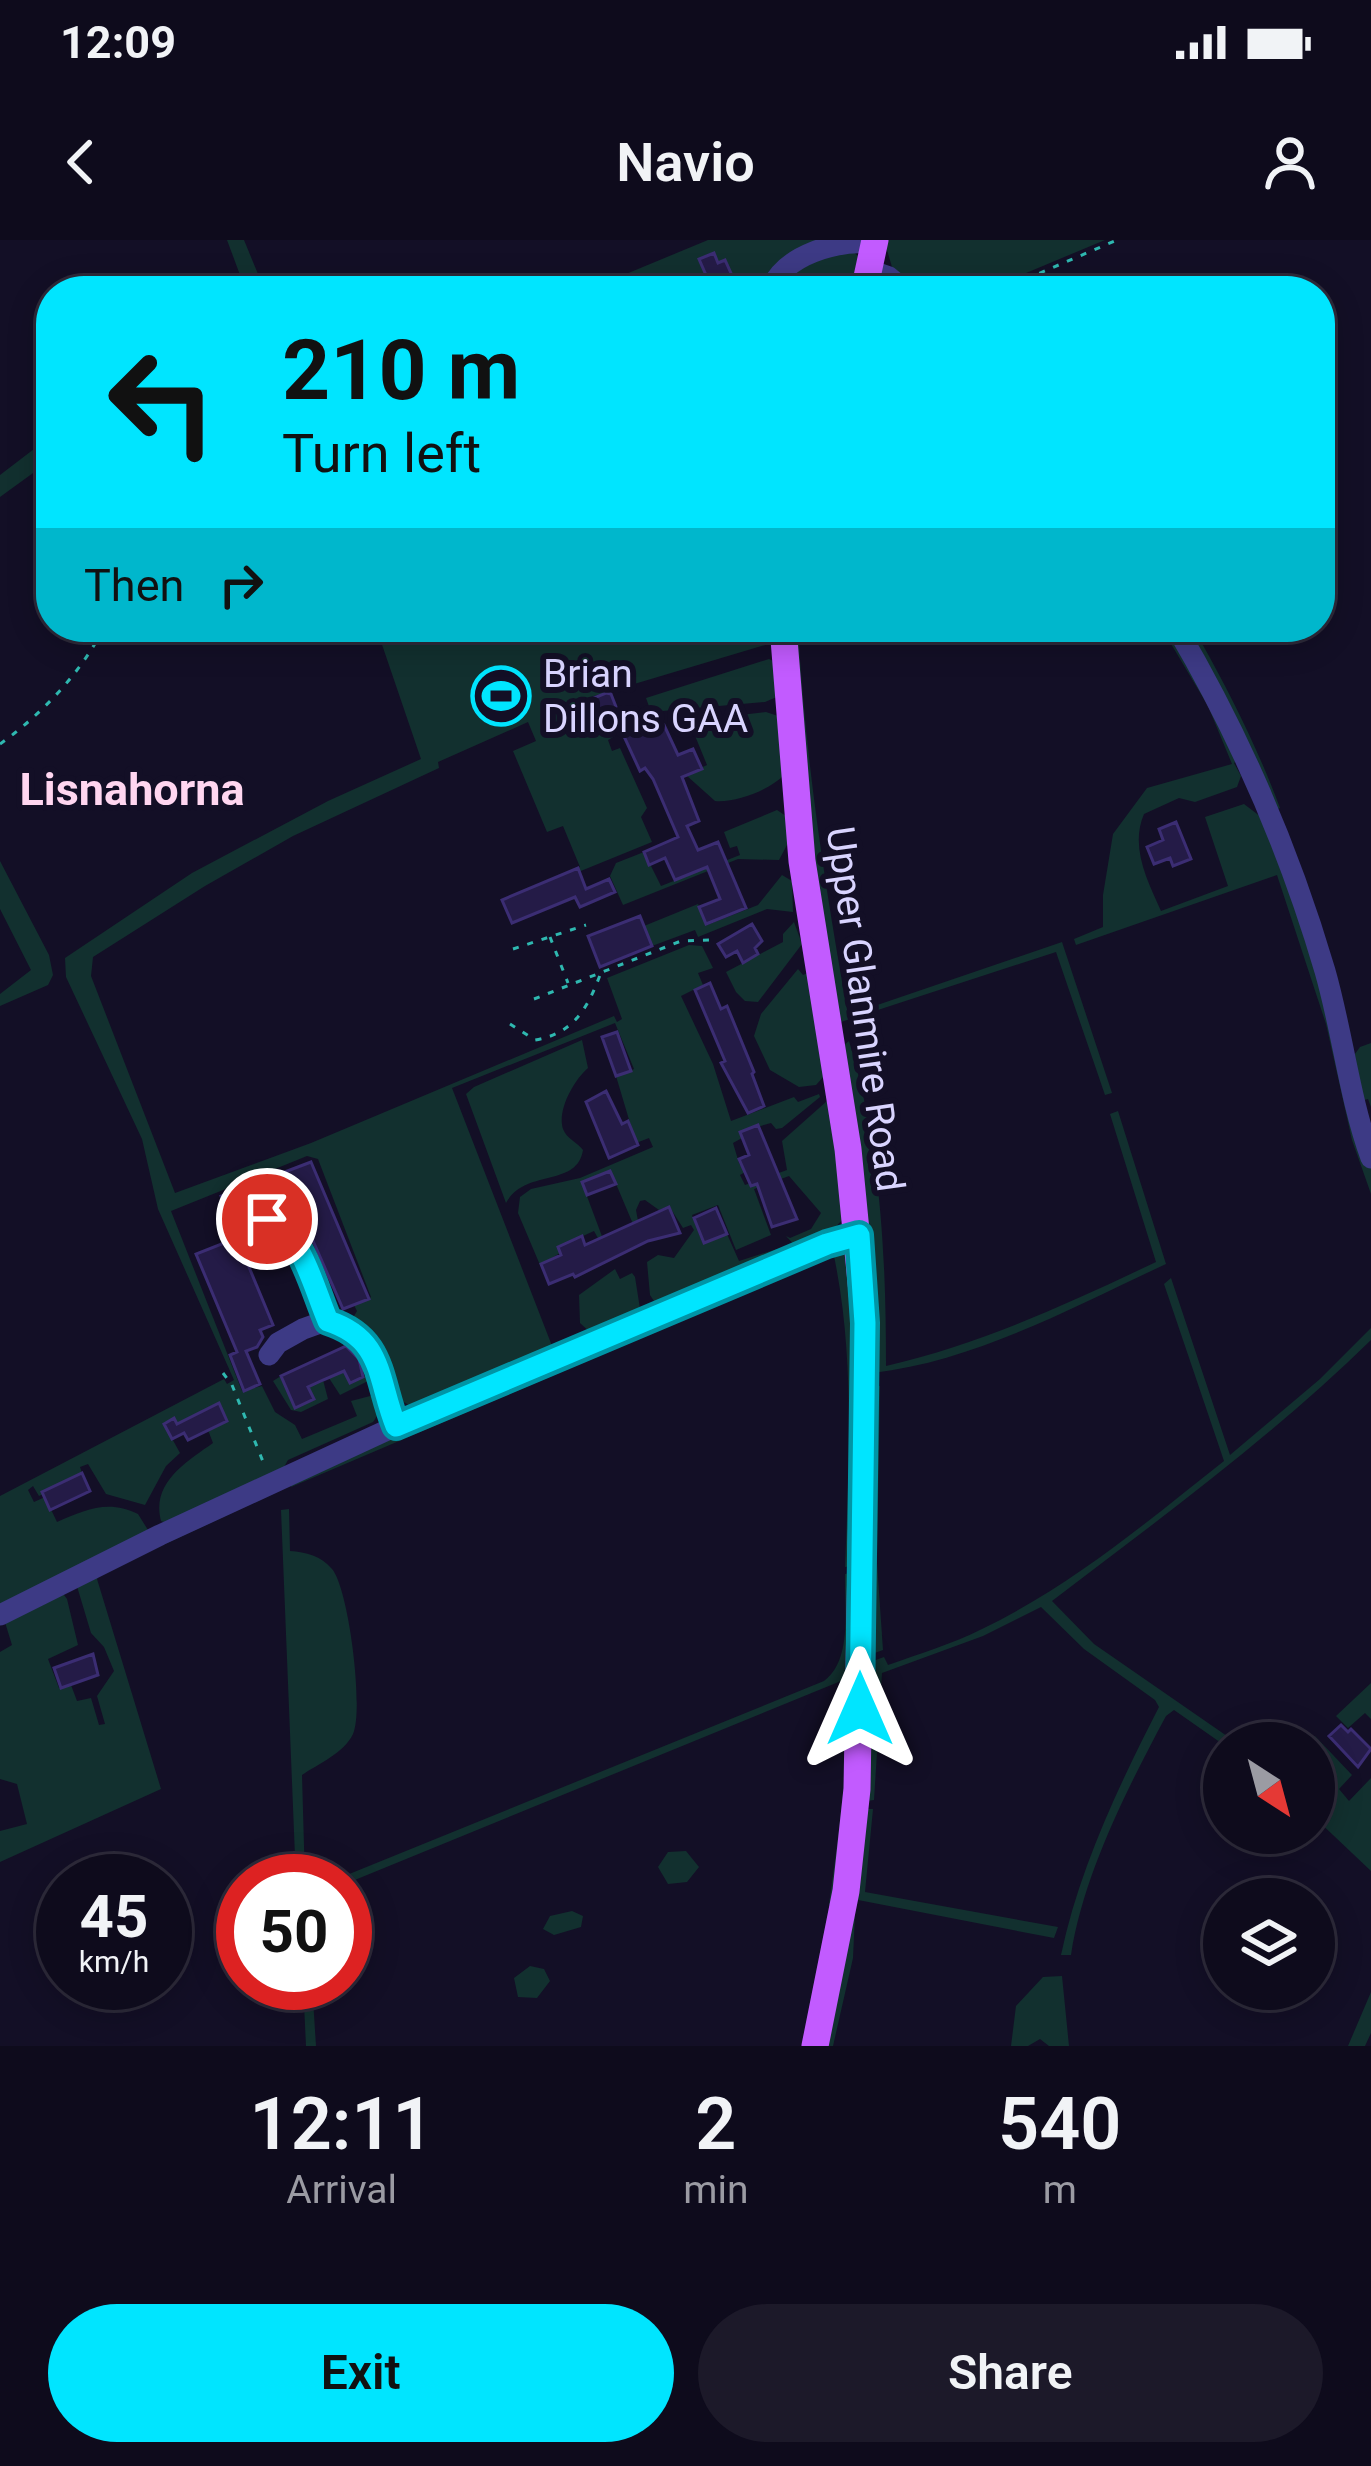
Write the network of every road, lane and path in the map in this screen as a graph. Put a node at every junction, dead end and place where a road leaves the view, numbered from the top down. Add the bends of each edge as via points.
1 (1117, 240) edge
2 (871, 261) edge
3 (776, 276) edge
4 (1033, 276) edge
5 (96, 642) edge
6 (784, 642) edge
7 (1184, 642) edge
8 (0, 744) edge
9 (586, 925) dead end
10 (549, 935) junction
11 (710, 940) dead end
12 (513, 949) dead end
13 (601, 974) junction
14 (569, 986) junction
15 (534, 999) dead end
16 (510, 1024) dead end
17 (1371, 1158) edge
18 (231, 1230) dead end
19 (859, 1235) junction
20 (328, 1321) junction
21 (269, 1355) dead end
22 (223, 1373) dead end
23 (396, 1426) junction
24 (265, 1466) dead end
25 (0, 1615) edge
26 (815, 2046) edge

1 - 4 path
2 - 3 street via 841,244
5 - 8 path via 28,724
6 - 19 main road, Upper Glanmire Road via 804,879
7 - 17 street via 1244,754 1287,865 1324,968
9 - 10 path
10 - 12 path
10 - 14 path
11 - 13 path via 681,940
13 - 14 path
13 - 16 path via 590,1004 562,1031 536,1040
14 - 15 path
18 - 20 street via 267,1219 281,1224
19 - 23 street
19 - 26 main road, Upper Glanmire Road via 865,1323 857,1789
20 - 21 street
20 - 23 street via 358,1333 373,1351
22 - 24 path
23 - 25 street

